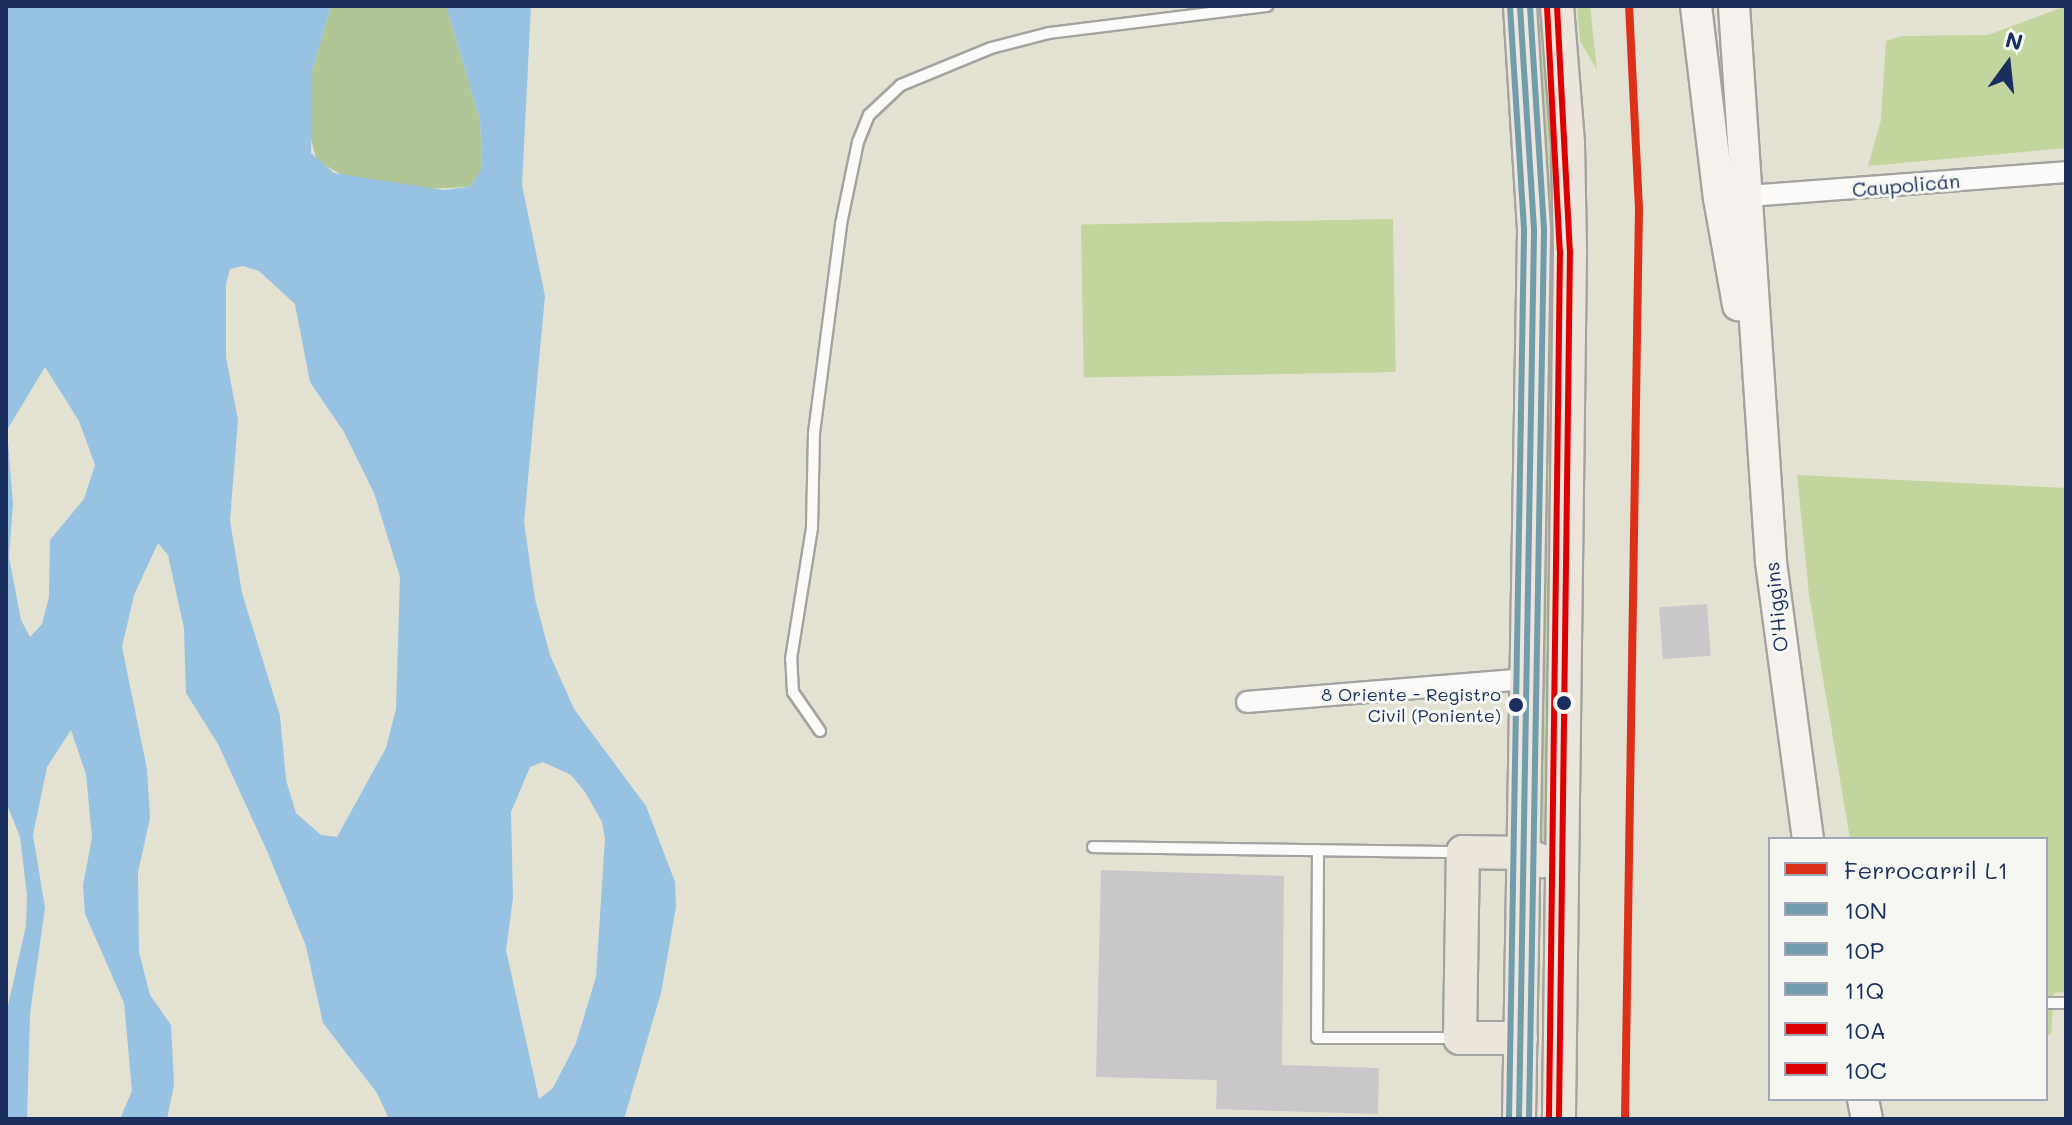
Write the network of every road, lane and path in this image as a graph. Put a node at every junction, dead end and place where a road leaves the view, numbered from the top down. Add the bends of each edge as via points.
1 (1267, 6) edge
2 (1520, 6) edge
3 (1557, 6) edge
4 (1696, 6) edge
5 (1734, 6) edge
6 (2066, 172) edge
7 (1733, 197) junction
8 (1527, 679) junction
9 (1247, 702) dead end
10 (820, 731) dead end
11 (1808, 837) edge
12 (1093, 847) dead end
13 (1318, 850) junction
14 (1463, 852) junction
15 (1523, 853) junction
16 (1563, 884) junction
17 (1460, 1038) junction
18 (1521, 1038) junction
19 (1519, 1119) edge
20 (1559, 1119) edge

1 - 10 lane via 1049,33 991,48 901,85 869,115 841,224 814,433 812,528 791,659 793,692
2 - 8 main road via 1534,229
3 - 16 main road via 1570,230
4 - 7 main road, O'Higgins
5 - 7 main road, O'Higgins
6 - 7 street, Caupolicán
7 - 11 main road, O'Higgins via 1782,671
8 - 9 street
8 - 15 main road
12 - 13 lane
13 - 14 lane
13 - 17 lane via 1317,1038
14 - 15 main road
14 - 17 main road
15 - 16 main road via 1539,859
15 - 18 main road
16 - 20 main road
17 - 18 main road
18 - 19 main road

